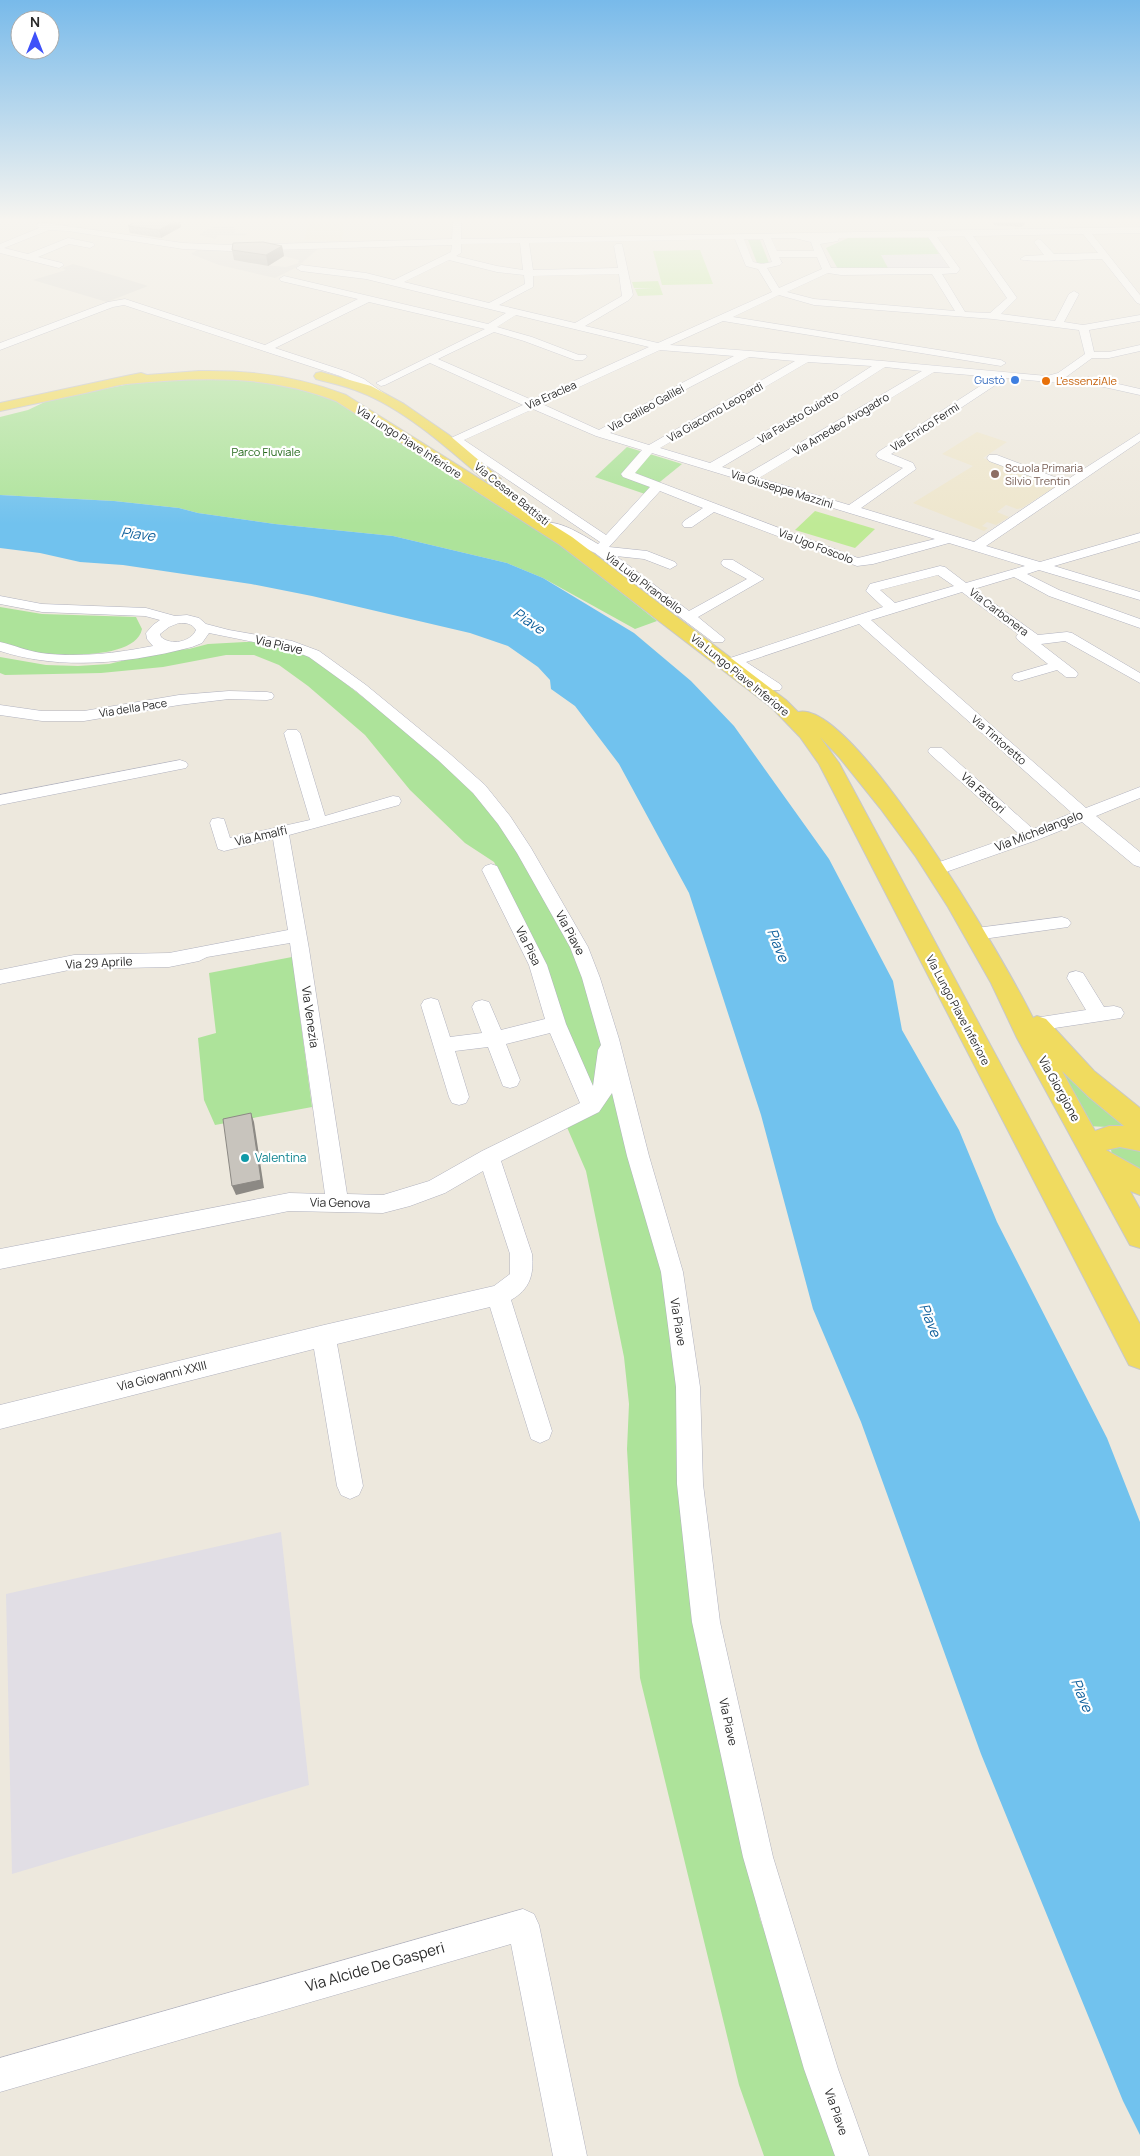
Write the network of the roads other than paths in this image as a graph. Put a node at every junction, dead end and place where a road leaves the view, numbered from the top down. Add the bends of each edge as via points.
1 (64, 323) edge
2 (189, 323) edge
3 (318, 323) edge
4 (469, 323) edge
5 (499, 323) edge
6 (558, 323) edge
7 (584, 323) edge
8 (713, 323) edge
9 (753, 323) edge
10 (1041, 323) edge
11 (1114, 323) edge
12 (1058, 325) joint
13 (576, 327) junction
14 (491, 328) junction
15 (1083, 328) junction
16 (0, 347) edge
17 (658, 347) junction
18 (266, 348) junction
19 (1140, 348) edge
20 (1090, 354) junction
21 (746, 355) junction
22 (582, 357) dead end
23 (807, 358) junction
24 (431, 360) junction
25 (883, 364) junction
26 (930, 368) junction
27 (343, 373) junction
28 (1006, 374) junction
29 (1063, 375) junction
30 (1040, 377) junction
31 (126, 380) junction
32 (1102, 384) junction
33 (358, 386) junction
34 (1140, 392) edge
35 (49, 397) junction
36 (385, 399) junction
37 (531, 404) junction
38 (0, 407) edge
39 (0, 415) edge
40 (600, 434) junction
41 (1140, 436) edge
42 (452, 440) junction
43 (649, 450) junction
44 (993, 458) dead end
45 (711, 468) junction
46 (750, 478) junction
47 (658, 486) junction
48 (1068, 486) junction
49 (714, 506) junction
50 (850, 510) junction
51 (688, 524) dead end
52 (551, 526) junction
53 (1140, 537) edge
54 (949, 539) junction
55 (566, 541) junction
56 (605, 545) junction
57 (975, 547) junction
58 (728, 563) dead end
59 (670, 564) dead end
60 (1042, 566) junction
61 (1016, 573) junction
62 (963, 588) junction
63 (1140, 596) edge
64 (0, 600) edge
65 (893, 608) junction
66 (132, 611) junction
67 (687, 616) junction
68 (860, 618) junction
69 (174, 620) junction
70 (1140, 624) edge
71 (154, 633) junction
72 (199, 633) junction
73 (718, 640) dead end
74 (0, 646) edge
75 (172, 646) junction
76 (110, 657) junction
77 (731, 662) junction
78 (1019, 677) dead end
79 (1140, 678) edge
80 (777, 695) junction
81 (267, 696) dead end
82 (0, 710) edge
83 (292, 733) dead end
84 (936, 751) dead end
85 (180, 766) dead end
86 (1140, 792) edge
87 (0, 800) edge
88 (393, 801) dead end
89 (1083, 814) junction
90 (218, 823) dead end
91 (319, 823) junction
92 (280, 832) junction
93 (1031, 836) junction
94 (1140, 861) edge
95 (937, 869) junction
96 (491, 870) dead end
97 (1062, 923) dead end
98 (976, 934) junction
99 (297, 935) junction
100 (0, 977) edge
101 (1076, 978) dead end
102 (1005, 986) junction
103 (431, 1005) dead end
104 (482, 1007) dead end
105 (556, 1024) junction
106 (1036, 1024) junction
107 (494, 1039) junction
108 (609, 1039) junction
109 (443, 1045) junction
110 (510, 1080) dead end
111 (459, 1097) dead end
112 (592, 1106) junction
113 (1140, 1122) edge
114 (1140, 1140) edge
115 (1094, 1152) junction
116 (489, 1157) junction
117 (1140, 1183) edge
118 (336, 1202) junction
119 (1140, 1236) edge
120 (0, 1259) edge
121 (498, 1295) junction
122 (324, 1336) junction
123 (1140, 1355) edge
124 (0, 1417) edge
125 (540, 1432) dead end
126 (350, 1486) dead end
127 (0, 2075) edge
128 (570, 2156) edge
129 (852, 2156) edge

1 - 16 street, Via Cesare Battisti
2 - 18 street, Via Cesare Battisti
3 - 18 street
4 - 14 street
5 - 14 street
6 - 13 street
7 - 13 street
8 - 17 street, Via Eraclea
9 - 29 street
10 - 12 street
11 - 15 street
12 - 15 street
13 - 17 street
14 - 22 street
14 - 24 street
15 - 20 street
17 - 21 street
17 - 37 street, Via Eraclea
18 - 27 street, Via Cesare Battisti
19 - 20 street via 1109,355
20 - 29 street
21 - 23 street
21 - 40 street, Via Galileo Galilei
23 - 25 street
23 - 43 street, Via Giacomo Leopardi
24 - 27 street, Via Cesare Battisti via 383,382
24 - 37 street, Via Giuseppe Mazzini
25 - 26 street
25 - 45 street, Via Fausto Guiotto
26 - 28 street
26 - 46 street, Via Amedeo Avogadro
27 - 33 street, Via Cesare Battisti
27 - 36 street, Via Cesare Battisti via 366,384
28 - 30 street
28 - 50 street, Via Enrico Fermi via 882,455 904,462 910,470
29 - 30 street
29 - 32 street
30 - 32 street
31 - 33 main road, Via Lungo Piave Inferiore via 186,371 263,369 304,373
31 - 35 main road, Via Lungo Piave Inferiore
31 - 55 main road, Via Lungo Piave Inferiore via 228,375 287,381 330,393
32 - 34 street
33 - 36 main road, Via Lungo Piave Inferiore
35 - 38 main road, Via Lungo Piave Inferiore
35 - 39 main road
36 - 42 main road, Via Cesare Battisti
37 - 40 street, Via Giuseppe Mazzini
37 - 42 street, Via Eraclea
40 - 43 street, Via Giuseppe Mazzini
41 - 48 street
42 - 52 main road, Via Cesare Battisti
42 - 56 street, Via Luigi Pirandello via 477,453 595,534
43 - 45 street, Via Giuseppe Mazzini
43 - 47 street via 626,474
44 - 48 street
45 - 46 street, Via Giuseppe Mazzini
46 - 50 street, Via Giuseppe Mazzini
47 - 49 street, Via Ugo Foscolo
47 - 56 street, Via Luigi Pirandello
48 - 57 street
49 - 51 street
49 - 54 street, Via Ugo Foscolo via 858,562
50 - 54 street, Via Giuseppe Mazzini
52 - 55 main road, Via Cesare Battisti
52 - 56 street, Via Luigi Pirandello
53 - 60 street, Via Carbonera
54 - 57 street, Via Giuseppe Mazzini
55 - 77 main road, Via Lungo Piave Inferiore
56 - 59 street, Via Luigi Pirandello
56 - 67 street, Via Luigi Pirandello
57 - 60 street, Via Giuseppe Mazzini
58 - 67 street, Via Luigi Pirandello via 757,579
60 - 61 street, Via Carbonera
60 - 63 street, Via Giuseppe Mazzini
61 - 62 street, Via Carbonera
61 - 70 street via 1054,593
62 - 65 street, Via Carbonera
62 - 65 street, Via Carbonera via 940,570 875,587 873,591
62 - 78 street, Via Carbonera via 1065,670
62 - 79 street, Via Carbonera via 1035,640 1067,636
64 - 66 street via 42,608
65 - 68 street, Via Carbonera
66 - 69 street
66 - 71 street via 142,616
67 - 73 street, Via Luigi Pirandello
68 - 77 street, Via Carbonera
68 - 89 street, Via Tintoretto
69 - 71 street
69 - 72 street via 191,620
71 - 75 street via 158,643
71 - 76 street via 135,649
72 - 75 street via 185,645
72 - 108 street, Via Piave via 292,645 314,654 369,694 479,789 525,852 579,947
74 - 76 street via 46,657
75 - 76 street
77 - 80 main road, Via Lungo Piave Inferiore
80 - 95 main road, Via Giorgione via 838,742
80 - 123 main road, Via Lungo Piave Inferiore via 828,763
81 - 82 street, Via della Pace via 229,695 179,700 84,716 42,716
83 - 91 street
84 - 93 street, Via Fattori
85 - 87 street
86 - 89 street, Via Michelangelo
88 - 91 street, Via Amalfi
89 - 93 street, Via Michelangelo
89 - 94 street, Via Tintoretto
90 - 92 street, Via Amalfi via 224,845
91 - 92 street, Via Amalfi
92 - 99 street, Via Venezia
93 - 95 street, Via Michelangelo
95 - 98 main road, Via Giorgione
96 - 105 street, Via Pisa via 538,965
97 - 98 street
98 - 102 main road, Via Giorgione
99 - 100 street, Via 29 Aprile via 169,960 74,962
99 - 118 street, Via Venezia
101 - 106 street via 1106,1014
102 - 106 main road, Via Giorgione
102 - 115 main road, Via Giorgione
103 - 109 street
104 - 107 street
105 - 107 street
105 - 112 street, Via Pisa
106 - 113 main road, Via Giorgione via 1084,1078
107 - 109 street
107 - 110 street
108 - 112 street via 602,1094
108 - 129 street, Via Piave via 638,1156 672,1272 688,1387 690,1484 708,1631 758,1858
109 - 111 street
112 - 116 street, Via Genova
114 - 115 main road via 1107,1136
115 - 117 main road
115 - 119 main road, Via Giorgione
116 - 118 street, Via Genova via 436,1188 410,1197 383,1204
116 - 121 street, Via Giovanni XXIII via 522,1254 523,1266 520,1280
118 - 120 street, Via Genova via 289,1202
121 - 122 street, Via Giovanni XXIII
121 - 125 street
122 - 124 street, Via Giovanni XXIII
122 - 126 street
127 - 128 street, Via Alcide De Gasperi via 523,1925

